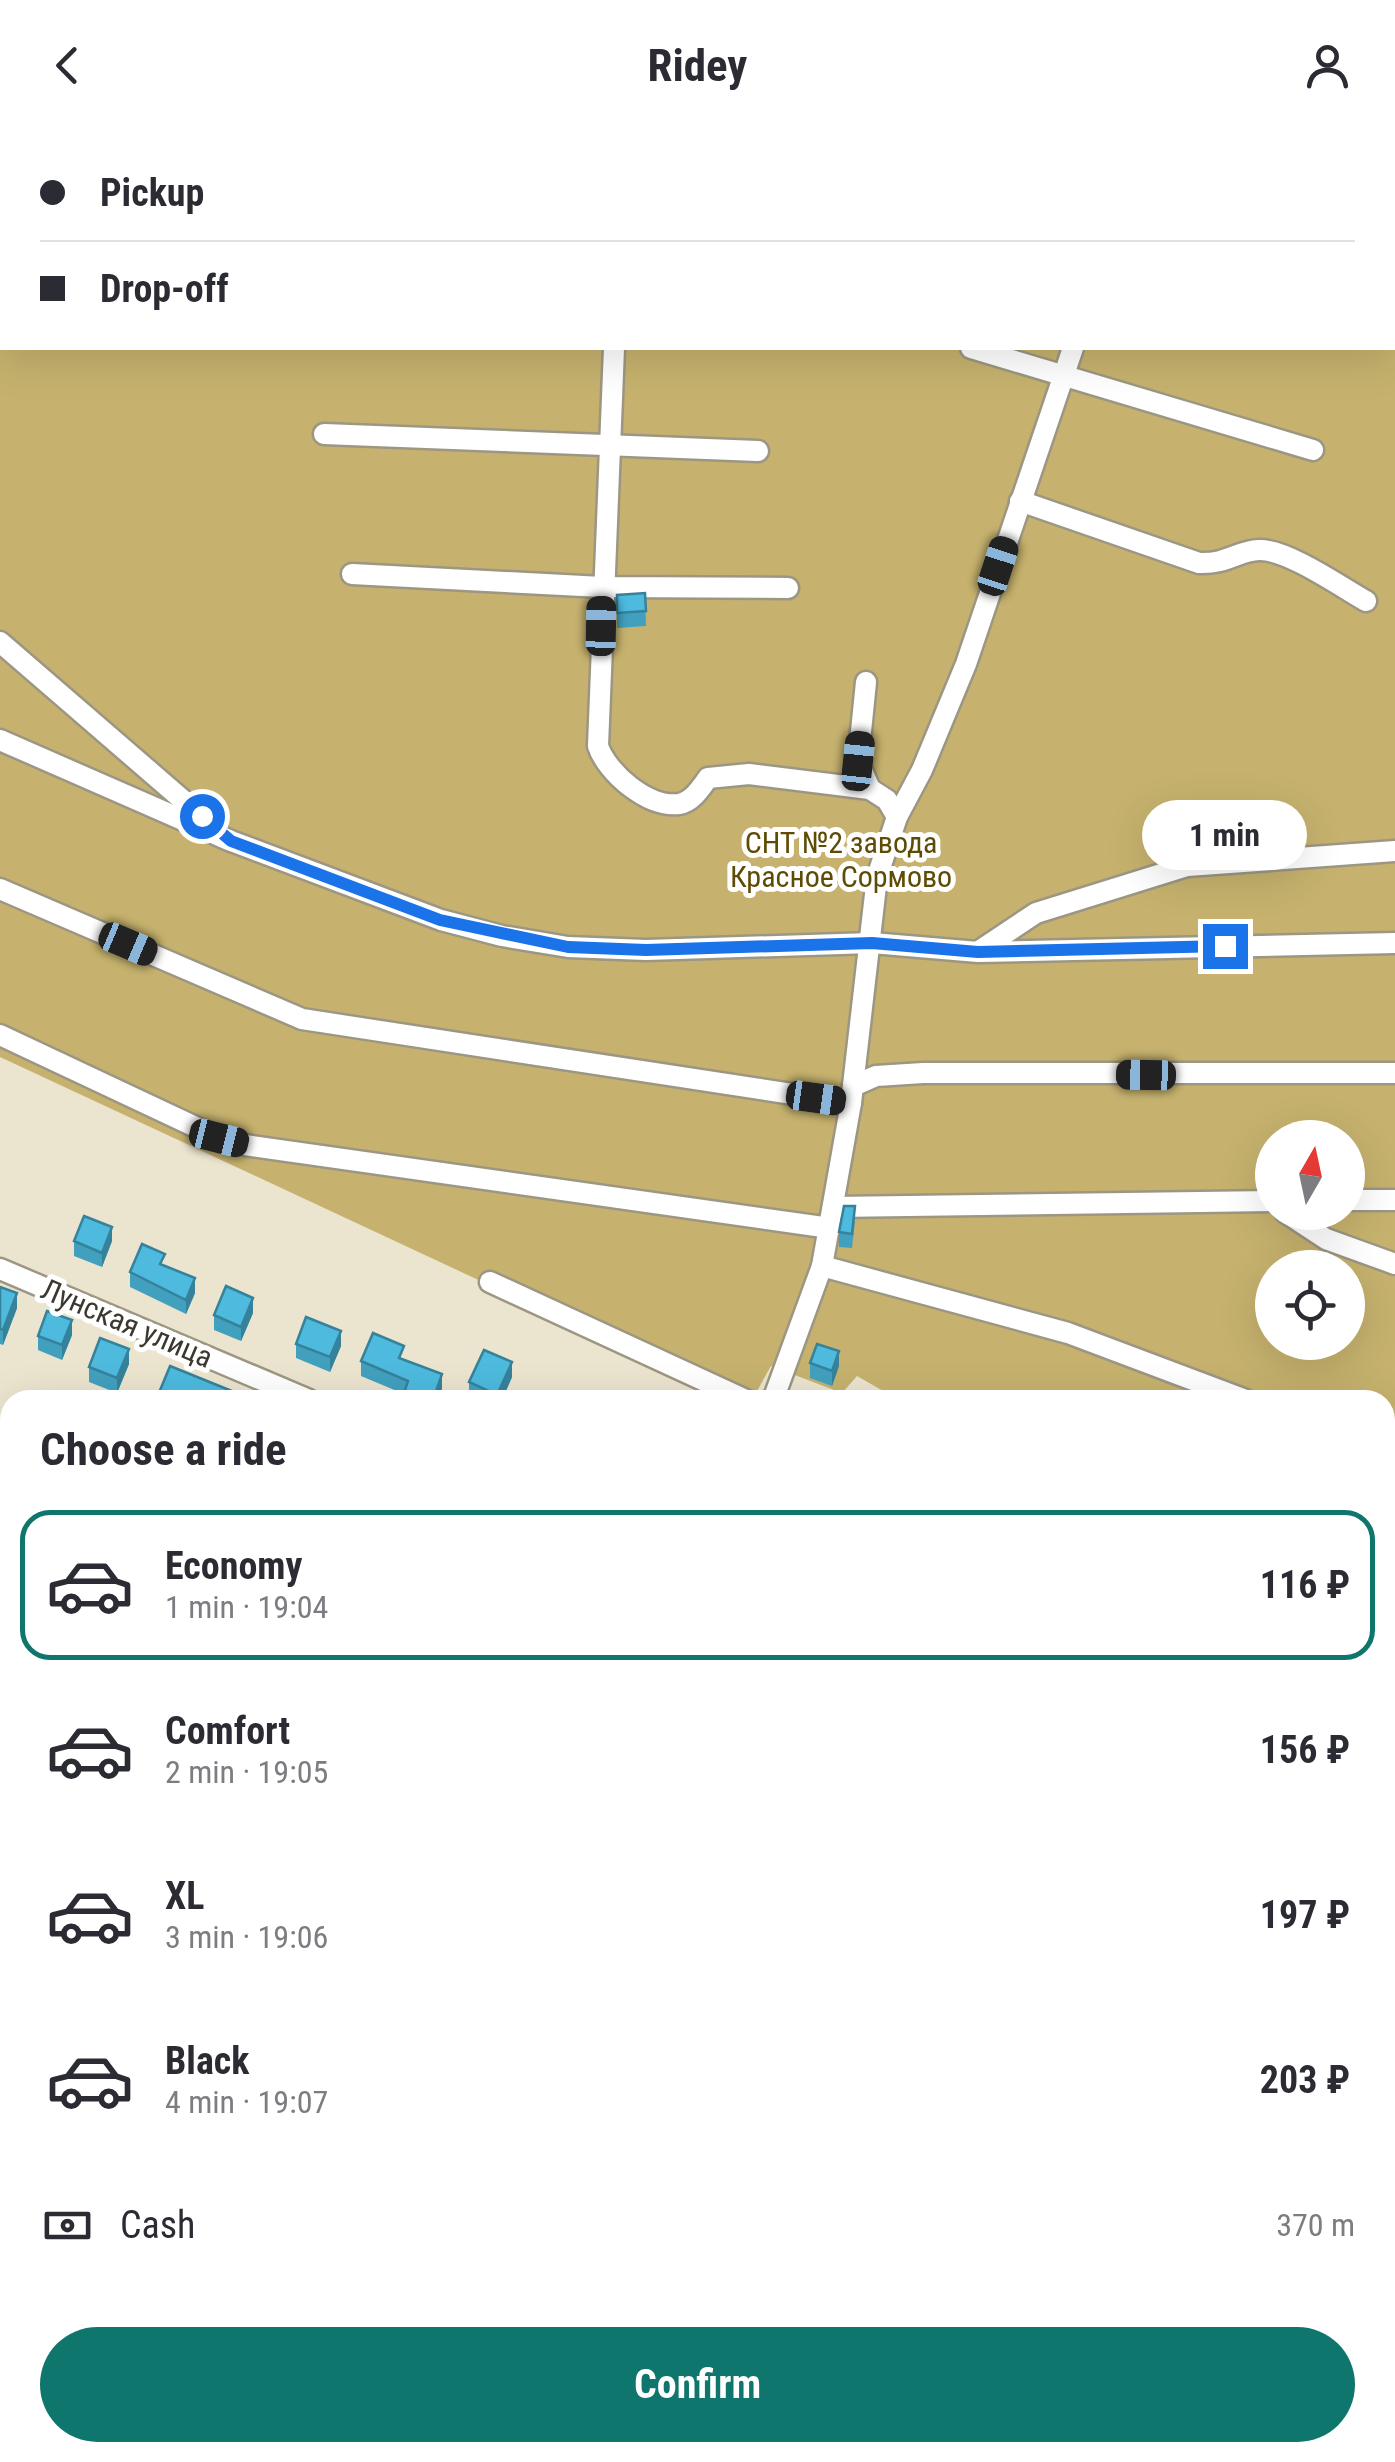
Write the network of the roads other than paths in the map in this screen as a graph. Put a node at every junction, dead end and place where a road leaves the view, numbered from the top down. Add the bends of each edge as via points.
1 (614, 350) edge
2 (978, 350) edge
3 (1072, 350) edge
4 (1064, 375) junction
5 (324, 434) dead end
6 (608, 447) junction
7 (1312, 450) dead end
8 (758, 451) dead end
9 (1020, 500) junction
10 (352, 574) dead end
11 (602, 587) junction
12 (788, 588) dead end
13 (1366, 601) dead end
14 (0, 642) edge
15 (866, 682) dead end
16 (0, 740) edge
17 (870, 789) junction
18 (897, 817) junction
19 (231, 841) junction
20 (1395, 851) edge
21 (0, 888) edge
22 (872, 943) junction
23 (1395, 943) edge
24 (978, 952) junction
25 (0, 1035) edge
26 (1395, 1073) edge
27 (852, 1094) junction
28 (1365, 1200) edge
29 (1395, 1200) edge
30 (1255, 1206) edge
31 (832, 1217) junction
32 (1313, 1230) edge
33 (1395, 1264) edge
34 (822, 1266) junction
35 (0, 1270) edge
36 (490, 1282) dead end
37 (285, 1390) edge
38 (724, 1390) edge
39 (777, 1390) edge
40 (1219, 1390) edge

1 - 6 street
2 - 4 street
3 - 4 street
4 - 7 street
4 - 9 street
5 - 6 street
6 - 8 street
6 - 11 street
9 - 13 street via 1199,562 1223,564 1262,550 1283,555
9 - 18 street via 966,664
10 - 11 street
11 - 12 street
11 - 17 street via 598,746 615,774 672,804 690,800 708,778 749,774
14 - 19 street
15 - 17 street via 858,761
16 - 19 street
17 - 18 street
18 - 22 street via 878,877
19 - 22 street via 440,920 568,947
20 - 24 street via 1187,866 1036,914
21 - 27 street via 302,1018
22 - 24 street
22 - 27 street
23 - 24 street
25 - 31 street via 244,1144
26 - 27 street via 923,1073 876,1076
27 - 31 street
28 - 29 street
30 - 31 street
31 - 34 street
32 - 33 street
34 - 39 street
34 - 40 street via 1068,1333
35 - 37 street, Лунская улица
36 - 38 street

